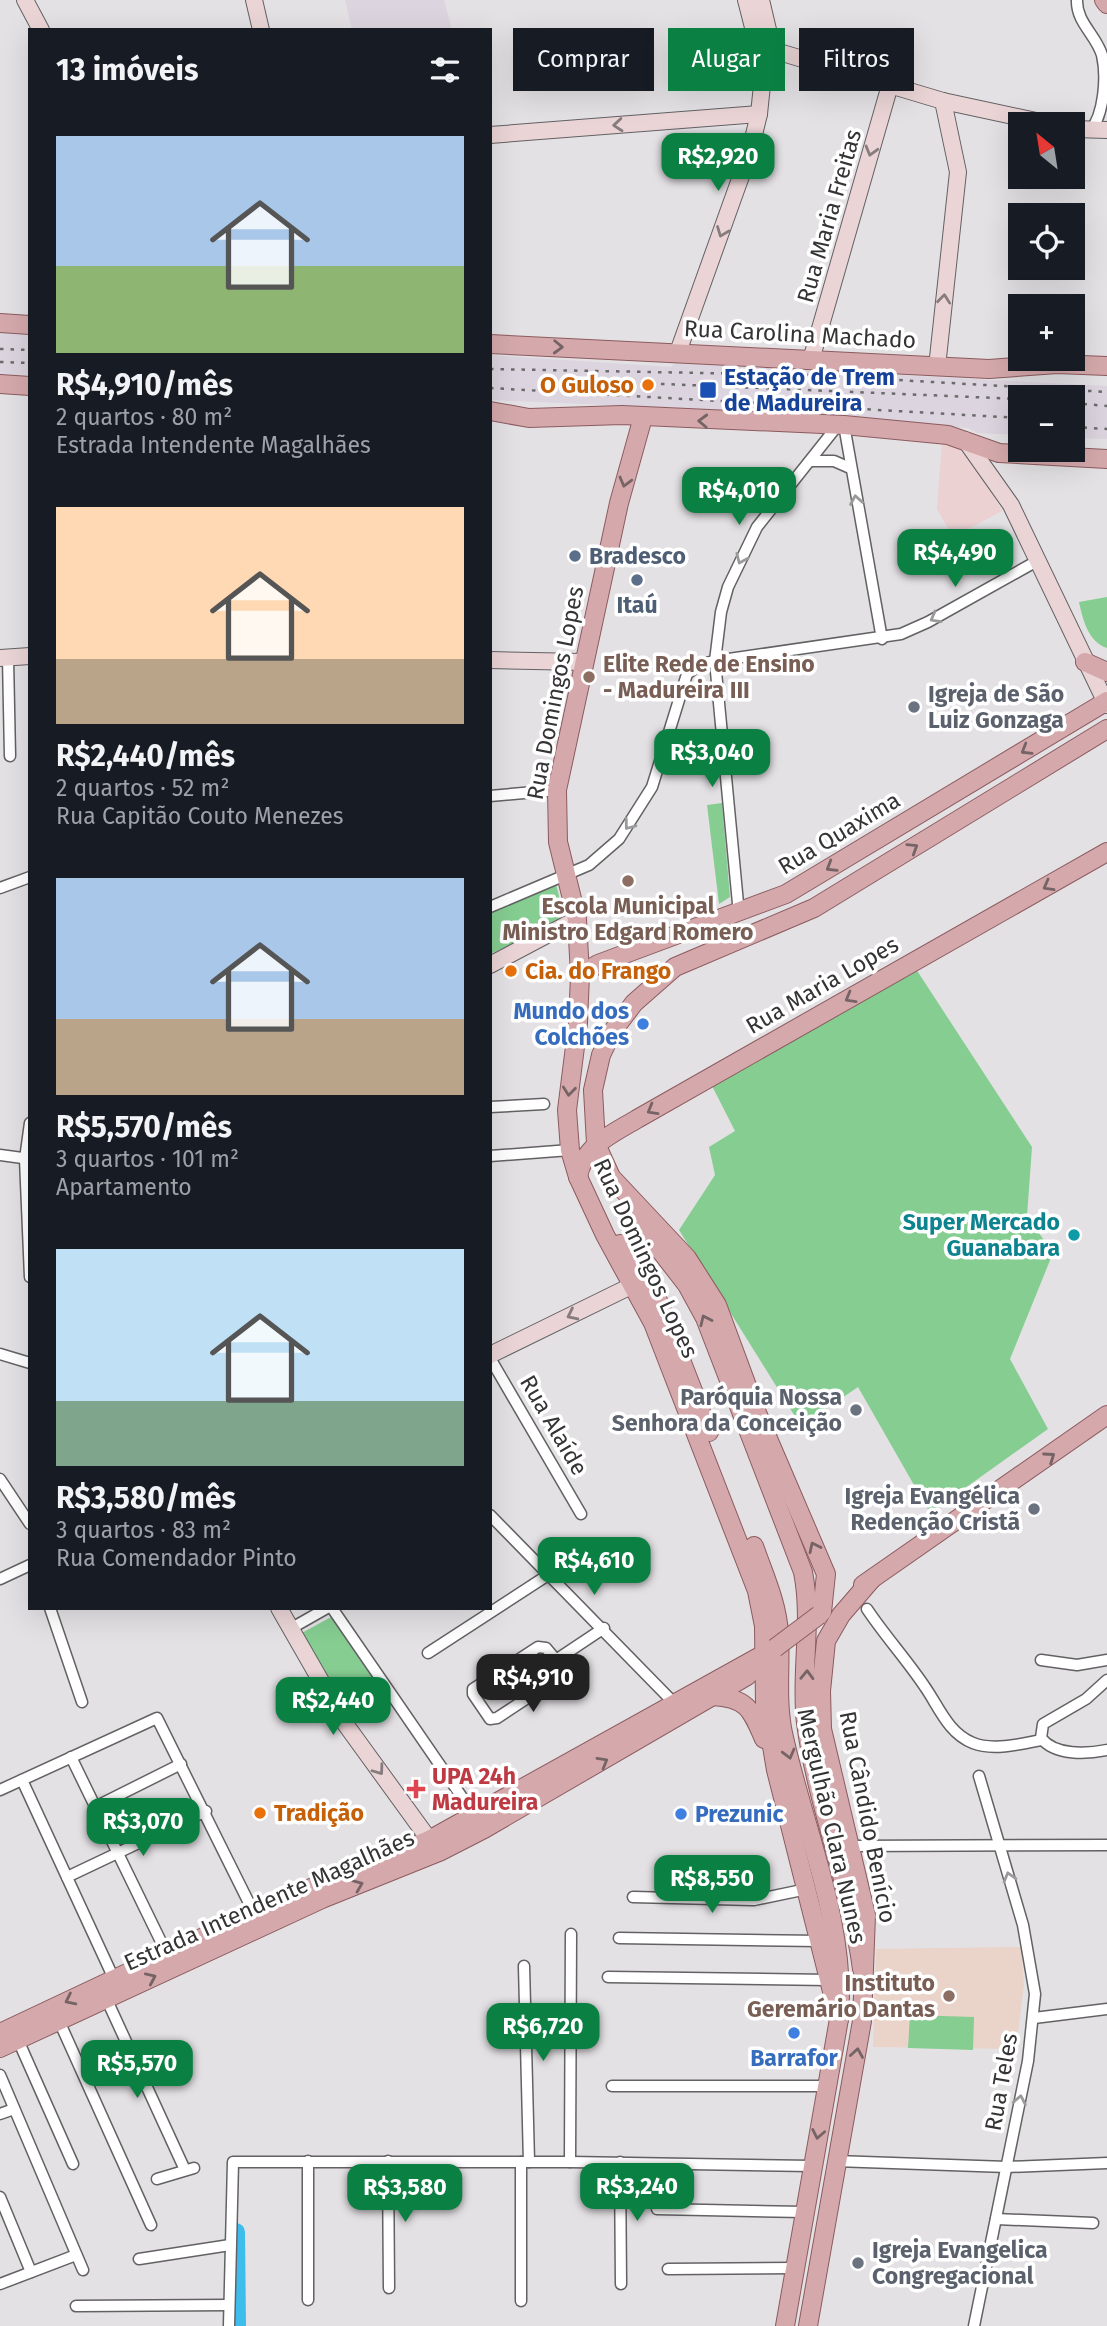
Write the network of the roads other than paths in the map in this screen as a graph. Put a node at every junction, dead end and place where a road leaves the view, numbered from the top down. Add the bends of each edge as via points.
1 (25, 0) edge
2 (254, 0) edge
3 (746, 0) edge
4 (761, 0) edge
5 (1077, 0) edge
6 (40, 28) edge
7 (261, 28) edge
8 (753, 28) edge
9 (768, 28) edge
10 (761, 91) edge
11 (888, 91) edge
12 (910, 91) edge
13 (1105, 95) edge
14 (943, 101) junction
15 (759, 114) junction
16 (1008, 115) edge
17 (1107, 130) edge
18 (1085, 131) edge
19 (1090, 132) junction
20 (492, 135) edge
21 (0, 323) edge
22 (28, 325) edge
23 (492, 344) edge
24 (678, 352) junction
25 (811, 360) junction
26 (1107, 366) edge
27 (937, 367) junction
28 (0, 384) edge
29 (28, 386) edge
30 (492, 411) edge
31 (643, 416) junction
32 (841, 425) junction
33 (965, 440) junction
34 (1107, 459) edge
35 (810, 461) junction
36 (850, 468) junction
37 (1037, 561) junction
38 (881, 639) junction
39 (28, 656) edge
40 (4, 658) edge
41 (492, 660) edge
42 (583, 662) junction
43 (715, 662) junction
44 (1086, 662) junction
45 (1107, 672) edge
46 (1107, 702) edge
47 (1066, 726) junction
48 (1107, 730) edge
49 (1082, 744) junction
50 (10, 757) dead end
51 (557, 790) junction
52 (492, 796) edge
53 (1107, 852) edge
54 (567, 877) junction
55 (28, 878) edge
56 (0, 888) edge
57 (492, 906) edge
58 (739, 914) junction
59 (577, 919) junction
60 (492, 964) edge
61 (580, 975) junction
62 (544, 1104) dead end
63 (492, 1107) edge
64 (596, 1144) junction
65 (570, 1150) junction
66 (0, 1156) edge
67 (492, 1156) edge
68 (28, 1159) edge
69 (578, 1177) junction
70 (611, 1177) junction
71 (600, 1224) junction
72 (633, 1285) junction
73 (0, 1354) edge
74 (492, 1356) edge
75 (492, 1360) edge
76 (28, 1362) edge
77 (1107, 1415) edge
78 (0, 1479) edge
79 (581, 1514) dead end
80 (492, 1517) edge
81 (28, 1521) edge
82 (28, 1566) edge
83 (548, 1575) junction
84 (0, 1579) edge
85 (872, 1579) junction
86 (867, 1609) dead end
87 (51, 1610) edge
88 (280, 1610) edge
89 (326, 1610) edge
90 (331, 1610) edge
91 (821, 1613) junction
92 (604, 1628) junction
93 (290, 1629) junction
94 (769, 1652) junction
95 (428, 1653) dead end
96 (556, 1660) junction
97 (1041, 1660) dead end
98 (1107, 1660) edge
99 (1107, 1680) edge
100 (713, 1696) junction
101 (82, 1703) dead end
102 (674, 1703) junction
103 (1041, 1740) junction
104 (1107, 1750) edge
105 (71, 1757) junction
106 (181, 1764) junction
107 (776, 1770) junction
108 (979, 1776) dead end
109 (22, 1780) junction
110 (0, 1790) edge
111 (97, 1806) junction
112 (206, 1811) junction
113 (479, 1823) junction
114 (1107, 1845) edge
115 (434, 1846) junction
116 (852, 1846) junction
117 (999, 1847) junction
118 (119, 1852) junction
119 (67, 1877) junction
120 (807, 1889) junction
121 (633, 1897) dead end
122 (254, 1913) junction
123 (571, 1934) dead end
124 (619, 1938) dead end
125 (820, 1941) junction
126 (167, 1954) junction
127 (524, 1966) dead end
128 (862, 1969) junction
129 (608, 1977) dead end
130 (114, 1979) junction
131 (829, 1980) junction
132 (106, 1998) junction
133 (1107, 2010) edge
134 (1034, 2018) junction
135 (839, 2019) junction
136 (59, 2021) junction
137 (0, 2033) edge
138 (18, 2040) junction
139 (0, 2048) edge
140 (0, 2075) edge
141 (612, 2086) dead end
142 (826, 2086) junction
143 (14, 2109) junction
144 (0, 2115) edge
145 (308, 2161) junction
146 (388, 2161) junction
147 (570, 2161) junction
148 (835, 2161) junction
149 (525, 2162) junction
150 (620, 2162) junction
151 (1107, 2162) edge
152 (73, 2164) dead end
153 (812, 2166) junction
154 (1007, 2167) junction
155 (157, 2179) dead end
156 (0, 2197) edge
157 (657, 2209) dead end
158 (804, 2212) junction
159 (996, 2219) junction
160 (1093, 2223) dead end
161 (151, 2225) dead end
162 (230, 2245) junction
163 (76, 2255) junction
164 (139, 2259) dead end
165 (794, 2268) junction
166 (668, 2269) dead end
167 (83, 2270) dead end
168 (31, 2272) junction
169 (0, 2284) edge
170 (621, 2284) dead end
171 (389, 2288) dead end
172 (308, 2300) dead end
173 (520, 2301) dead end
174 (229, 2305) junction
175 (76, 2306) dead end
176 (229, 2326) edge
177 (785, 2326) edge
178 (808, 2326) edge
179 (974, 2326) edge

1 - 6 street
2 - 7 street
3 - 8 street
4 - 9 street
5 - 13 street via 1078,14 1102,56
10 - 15 street
11 -> 25 street, Rua Maria Freitas
12 - 14 street
13 - 19 street
14 - 16 street
27 -> 14 street via 958,172
15 -> 20 street
15 -> 24 street via 736,195
17 - 19 street
18 - 19 street
21 - 22 main road
23 -> 24 main road, Rua Carolina Machado
24 - 25 main road, Rua Carolina Machado
25 - 27 main road, Rua Carolina Machado
26 - 27 main road, Rua Carolina Machado
28 - 29 main road
30 - 31 main road via 529,418
32 -> 31 main road
31 -> 42 main road, Rua Domingos Lopes
32 - 33 main road
32 - 35 street
32 - 36 street
33 - 34 main road via 999,453
33 - 37 street via 1011,505
35 - 36 street via 834,461
35 -> 43 street via 744,550 728,587
38 -> 36 street
37 -> 38 street via 928,622
37 - 44 street
38 - 43 street
39 - 40 street
40 - 50 street
41 - 42 street
42 - 51 main road, Rua Domingos Lopes
43 -> 54 street via 701,664 687,674 660,766 635,817 603,855
43 - 58 street
44 - 45 main road
44 - 46 street
46 - 47 main road, Rua Quaxima
47 - 49 main road via 1078,729
47 -> 58 main road, Rua Quaxima via 804,884
48 - 49 main road
64 -> 49 main road, Rua Domingos Lopes via 596,1072 605,1043 624,1014 660,977 814,908
51 - 52 street
51 - 54 main road, Rua Domingos Lopes via 558,842
53 -> 64 main road, Rua Maria Lopes
54 - 57 street
54 - 59 main road, Rua Domingos Lopes
55 - 56 street
58 - 61 main road, Rua Quaxima via 598,964
59 - 60 street
59 - 61 main road, Rua Domingos Lopes
61 -> 65 main road, Rua Domingos Lopes via 567,1110
62 - 63 street
64 - 69 main road, Rua Maria Lopes via 582,1160
64 - 70 main road, Rua Domingos Lopes
65 - 67 street
65 - 69 main road, Rua Domingos Lopes
66 - 68 street
69 - 71 main road, Rua Domingos Lopes
91 -> 70 main road, Rua Domingos Lopes via 826,1574 717,1305 687,1258
128 -> 70 main road, Mergulhão Clara Nunes via 852,1909 808,1735 808,1602 803,1572 705,1318 687,1285 624,1205
71 - 72 main road, Rua Domingos Lopes
71 -> 135 main road, Mergulhão Clara Nunes via 624,1248 655,1293 773,1598 779,1634 778,1705 833,1930 841,1979
72 -> 74 street
72 - 94 main road, Rua Domingos Lopes via 653,1323 757,1591
73 - 76 street
75 - 79 street, Rua Alaíde
85 -> 77 main road
78 - 81 street
80 - 83 street
82 - 84 street
83 - 92 street
83 - 95 street
85 - 91 main road
85 - 116 main road, Rua Cândido Benício via 834,1625 823,1659 822,1729
86 - 103 street via 949,1726 963,1738 975,1745
87 - 101 street
88 - 93 street
89 - 93 street
90 - 113 street
91 - 94 main road, bridge
92 - 96 street
92 - 102 street
93 -> 115 street via 346,1725
94 - 100 main road, Estrada Intendente Magalhães via 756,1669
94 - 102 main road, Estrada Intendente Magalhães
94 - 107 main road via 765,1705
96 - 96 street via 560,1678 494,1720 473,1694 476,1685 533,1649 544,1647
97 - 98 street via 1077,1665
99 - 103 street via 1086,1699 1043,1724
100 - 107 main road via 739,1700 750,1710
113 -> 100 main road, Estrada Intendente Magalhães
102 - 113 main road, Estrada Intendente Magalhães
103 - 104 street via 1077,1753
105 - 106 street via 157,1718
105 - 109 street
105 - 111 street
106 - 111 street
106 - 112 street
107 - 120 main road
108 - 117 street, Rua Teles
109 - 110 street
109 - 119 street
111 - 118 street
112 - 118 street
112 - 122 street
113 - 115 main road, Estrada Intendente Magalhães
114 - 117 street
115 - 122 main road, Estrada Intendente Magalhães
132 -> 115 main road, Estrada Intendente Magalhães
116 - 117 street
116 - 128 main road, Rua Cândido Benício via 866,1915
134 -> 117 street, Rua Teles via 1032,1964
118 - 119 street
118 - 126 street
119 - 130 street
120 - 121 street via 754,1900
120 - 125 main road
122 - 126 main road, Estrada Intendente Magalhães
123 - 147 street
124 - 125 street
125 - 131 main road
126 - 130 main road, Estrada Intendente Magalhães
127 - 149 street
148 -> 128 main road, Rua Cândido Benício via 862,2021
129 - 131 street
130 -> 137 main road, Estrada Intendente Magalhães
131 - 135 main road
132 - 136 main road, Estrada Intendente Magalhães
132 - 155 street via 189,2169
133 - 134 street
154 -> 134 street, Rua Teles
135 - 142 main road
136 - 138 main road, Estrada Intendente Magalhães
136 - 161 street
138 - 139 main road, Estrada Intendente Magalhães
138 - 152 street
140 - 143 street
141 - 142 street
142 -> 153 main road
143 - 144 street
143 - 163 street
145 - 146 street
145 - 162 street via 233,2162
145 - 172 street
146 - 149 street
146 - 171 street
147 - 149 street
147 - 150 street
148 - 154 street
148 - 178 main road, Rua Cândido Benício
149 - 173 street
150 - 153 street
150 - 170 street
151 - 154 street
153 - 158 main road
154 - 159 street, Rua Teles
156 - 168 street
157 - 158 street
158 - 165 main road
159 - 160 street
159 - 179 street, Rua Teles
162 - 164 street
162 - 174 street
163 - 167 street
163 - 168 street
165 - 166 street
165 - 177 main road
168 - 169 street
174 - 175 street
174 - 176 street

